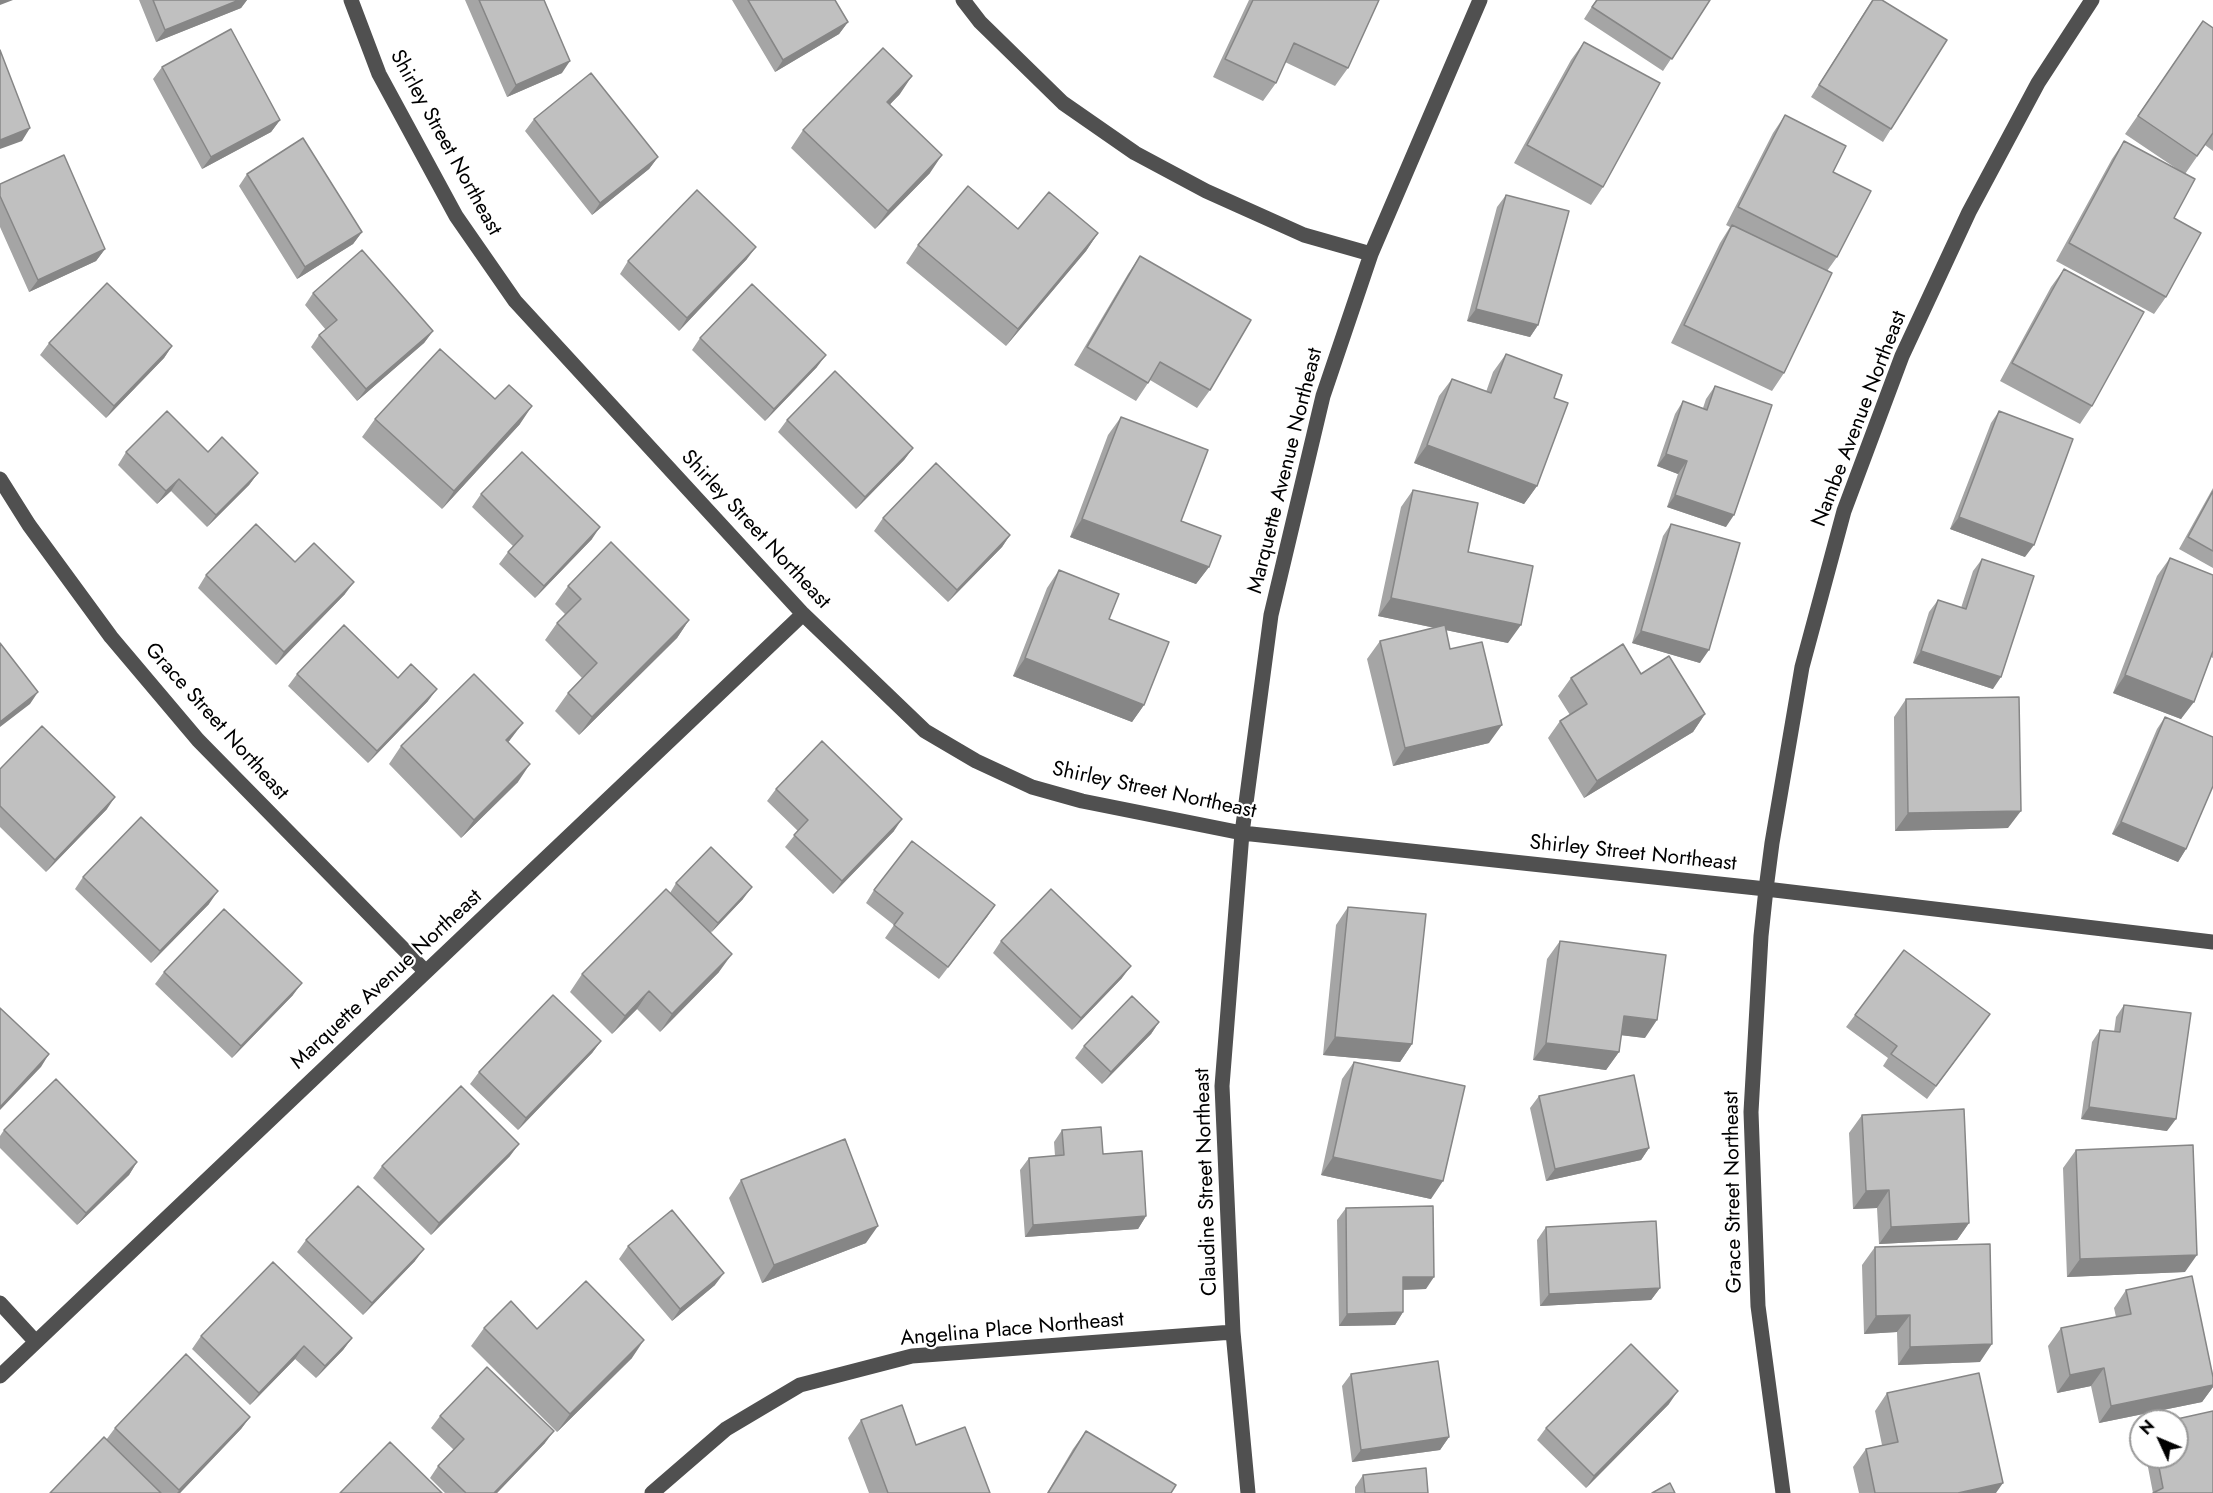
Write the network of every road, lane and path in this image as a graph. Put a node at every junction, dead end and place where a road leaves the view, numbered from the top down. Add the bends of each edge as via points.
1 (351, 0) edge
2 (963, 0) edge
3 (1480, 0) edge
4 (2092, 0) edge
5 (1371, 254) junction
6 (0, 479) edge
7 (803, 614) junction
8 (1242, 833) junction
9 (1766, 889) junction
10 (2213, 942) edge
11 (426, 972) junction
12 (0, 1303) edge
13 (1233, 1332) junction
14 (35, 1341) junction
15 (0, 1376) edge
16 (652, 1493) edge
17 (1248, 1493) edge
18 (1783, 1493) edge

1 - 7 street, Shirley Street Northeast via 379,74 456,216 515,301
2 - 5 street via 980,22 1063,103 1135,153 1206,191 1304,234
3 - 5 street, Marquette Avenue Northeast
4 - 9 street, Nambe Avenue Northeast via 2038,83 1969,212 1902,356 1844,511 1802,667
5 - 8 street, Marquette Avenue Northeast via 1323,396 1271,615
6 - 11 street, Grace Street Northeast via 28,525 111,637 198,740
7 - 8 street, Shirley Street Northeast via 925,731 976,761 1032,787 1082,801
7 - 11 street, Marquette Avenue Northeast
8 - 9 street, Shirley Street Northeast
8 - 13 street, Claudine Street Northeast via 1222,1086
9 - 10 street, Shirley Street Northeast
9 - 18 street, Grace Street Northeast via 1751,1112 1758,1306
11 - 14 street, Marquette Avenue Northeast
12 - 14 street
13 - 16 street, Angelina Place Northeast via 912,1356 800,1385 726,1429
13 - 17 street, Claudine Street Northeast
14 - 15 street, Marquette Avenue Northeast

